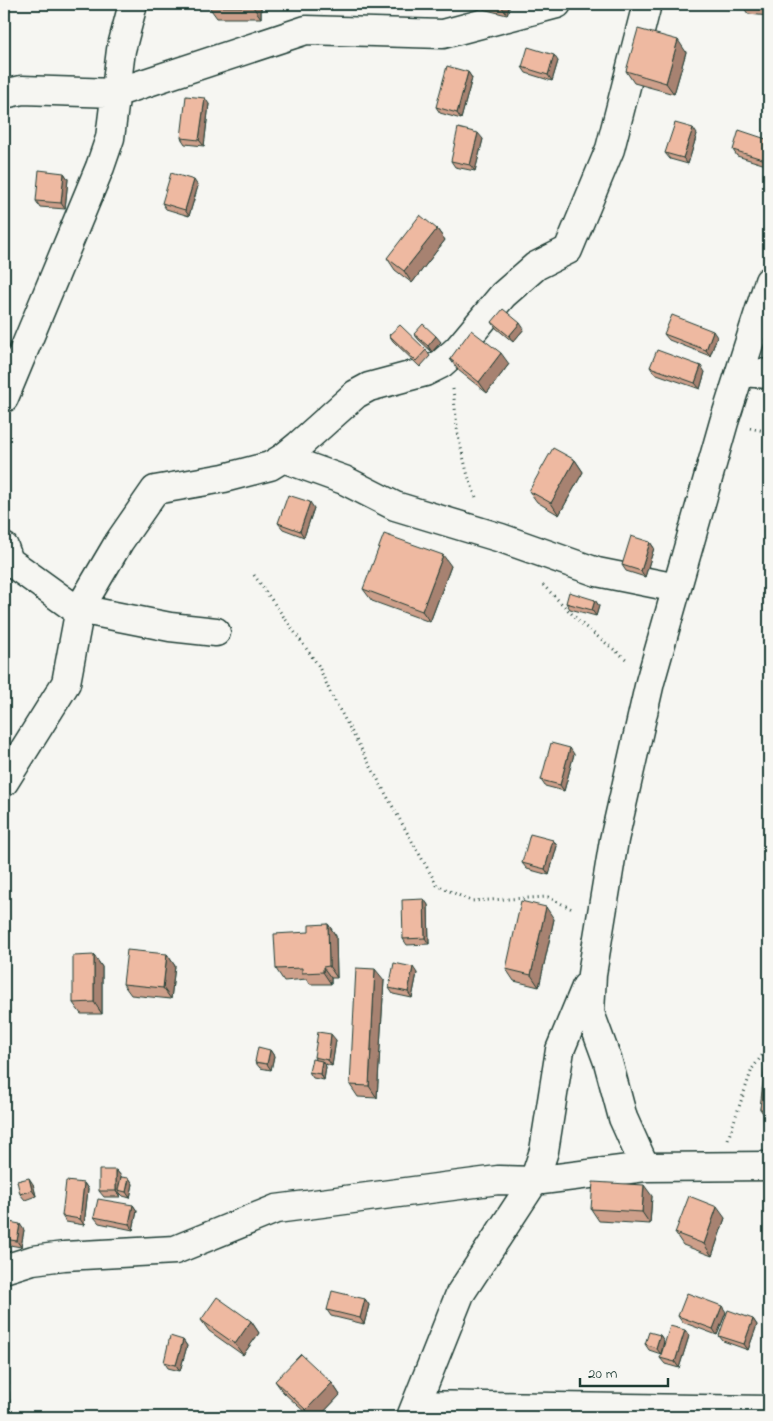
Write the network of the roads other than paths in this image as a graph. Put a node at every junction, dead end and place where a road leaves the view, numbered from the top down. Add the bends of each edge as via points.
1 (133, 4) edge
2 (557, 4) edge
3 (647, 4) edge
4 (116, 93) junction
5 (4, 94) edge
6 (769, 281) edge
7 (740, 372) junction
8 (769, 374) edge
9 (4, 398) edge
10 (283, 458) junction
11 (4, 547) edge
12 (677, 588) junction
13 (80, 608) junction
14 (216, 632) dead end
15 (4, 782) edge
16 (592, 974) junction
17 (769, 1166) edge
18 (644, 1167) junction
19 (534, 1181) junction
20 (4, 1269) edge
21 (769, 1410) edge
22 (414, 1411) edge
23 (722, 1414) edge

1 - 4 street via 121,50
2 - 4 street via 443,34 306,30
3 - 10 street via 610,148 568,250 536,266 503,294 458,349 441,364 426,372 368,387 356,394
4 - 5 street via 22,90
4 - 9 street via 110,138 100,167
6 - 7 street
7 - 8 street
7 - 12 street
10 - 12 street via 344,480 395,506 501,538 597,572
10 - 13 street via 270,466 224,478 154,490
11 - 13 street via 9,561 74,608
12 - 16 street via 650,682 614,840
13 - 14 street via 170,627
13 - 15 street via 66,683
16 - 18 street via 590,1013 623,1118
16 - 19 street via 560,1050 544,1150
17 - 18 street
18 - 19 street
19 - 20 street via 498,1180 276,1210 175,1250 64,1256 33,1260
19 - 22 street via 460,1294
21 - 23 street
22 - 23 street

